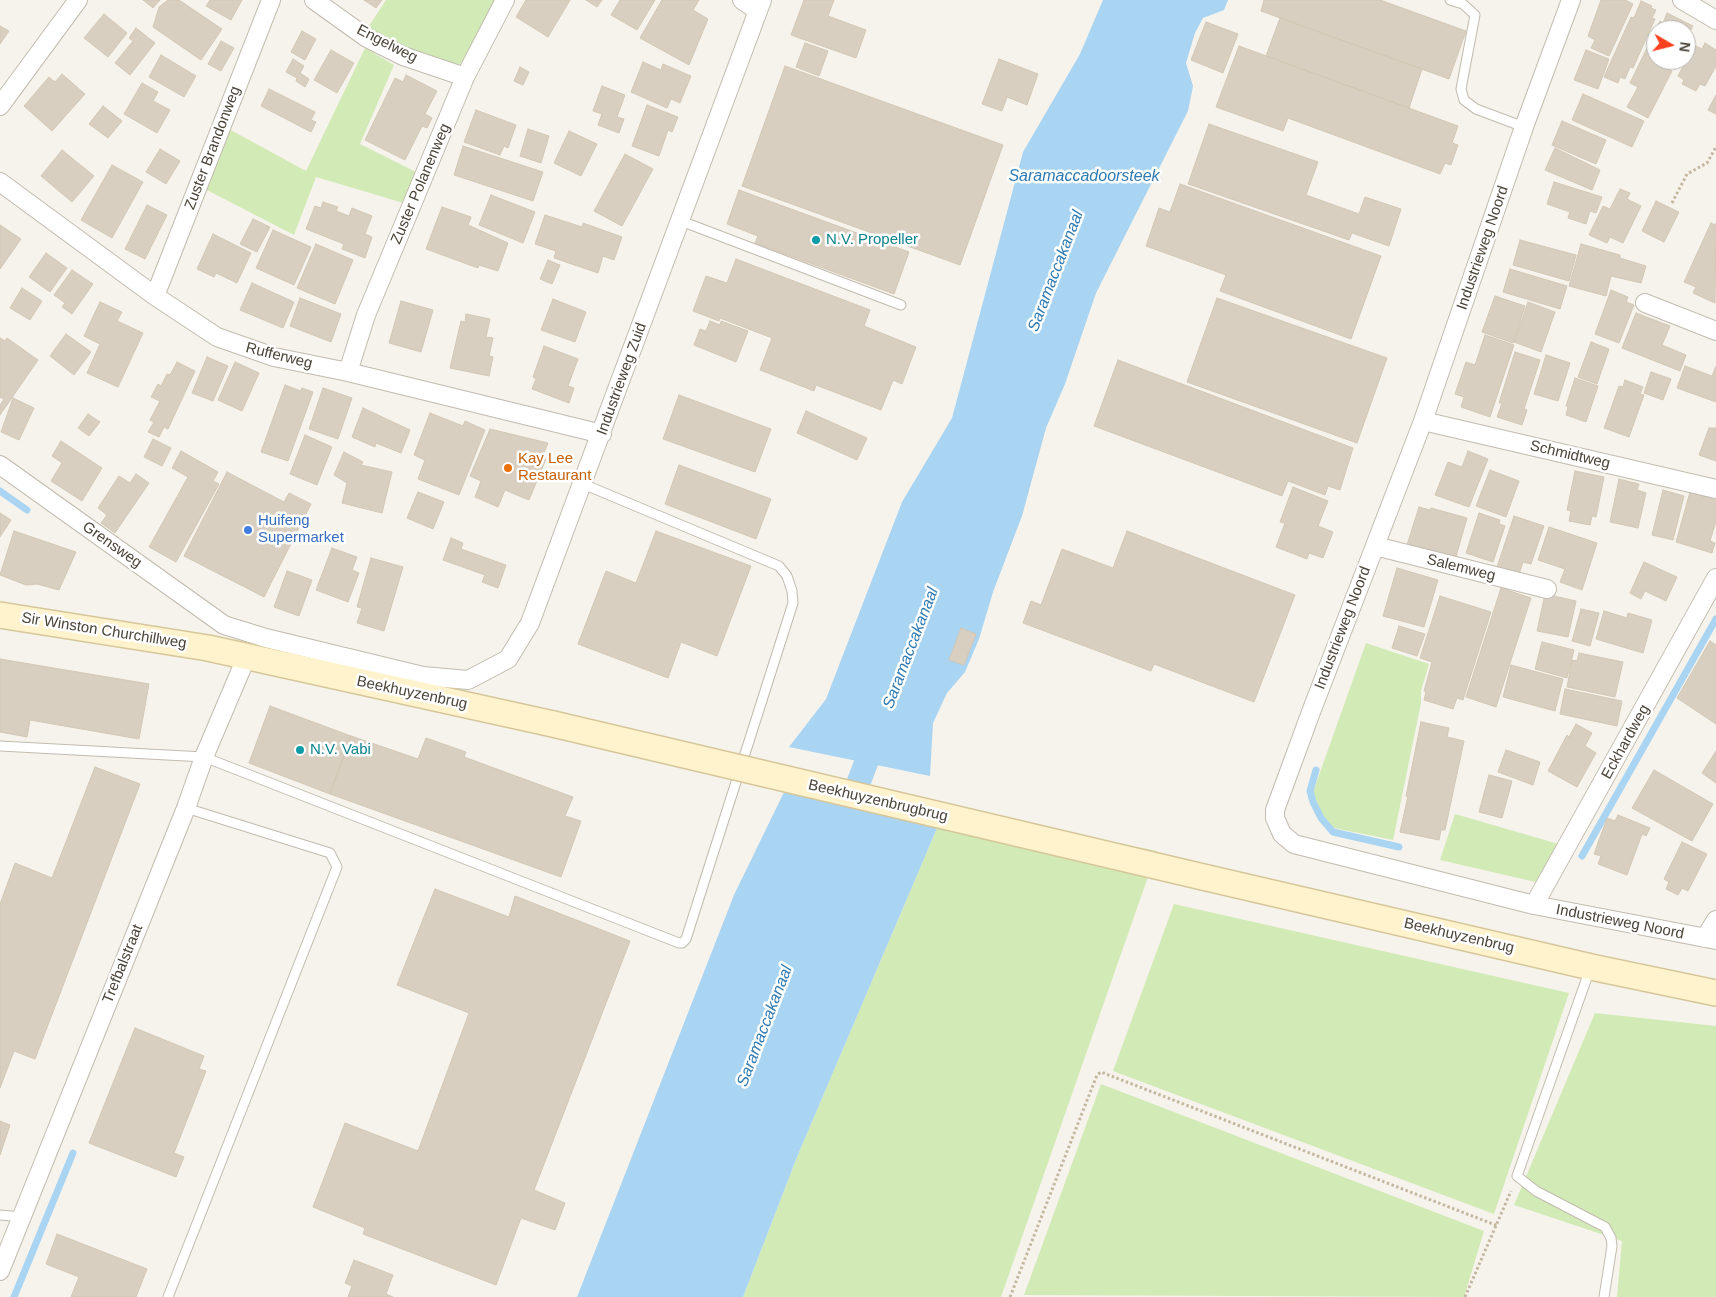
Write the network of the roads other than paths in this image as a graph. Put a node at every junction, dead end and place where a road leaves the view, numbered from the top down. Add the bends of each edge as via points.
1 (78, 0) edge
2 (271, 0) edge
3 (314, 0) edge
4 (505, 0) edge
5 (742, 0) edge
6 (1450, 0) edge
7 (1571, 0) edge
8 (1682, 0) edge
9 (760, 5) edge
10 (1716, 20) edge
11 (465, 77) junction
12 (0, 106) edge
13 (1524, 126) junction
14 (0, 182) edge
15 (681, 221) junction
16 (155, 296) junction
17 (1645, 303) dead end
18 (901, 305) dead end
19 (1716, 331) edge
20 (348, 372) junction
21 (1423, 421) junction
22 (602, 434) junction
23 (0, 465) edge
24 (583, 484) junction
25 (1716, 489) edge
26 (1375, 546) junction
27 (1716, 578) edge
28 (1547, 589) dead end
29 (0, 614) edge
30 (224, 625) junction
31 (266, 638) junction
32 (208, 648) junction
33 (246, 658) junction
34 (271, 662) junction
35 (554, 724) joint
36 (0, 746) edge
37 (204, 757) junction
38 (186, 808) junction
39 (1202, 877) joint
40 (1534, 905) junction
41 (1716, 920) edge
42 (1711, 939) edge
43 (1591, 967) junction
44 (1716, 993) edge
45 (0, 1215) edge
46 (22, 1217) junction
47 (0, 1271) edge
48 (168, 1297) edge
49 (1604, 1297) edge

1 - 12 street
2 - 16 street, Zuster Brandonweg
3 - 11 street, Engelweg via 367,38 403,56
4 - 11 street, Zuster Polanenweg
5 - 9 street
6 - 13 lane via 1463,4 1475,15 1461,89 1464,100 1476,109
7 - 13 street, Industrieweg Noord
8 - 10 street
9 - 15 street, Industrieweg Zuid
11 - 20 street, Zuster Polanenweg via 366,315
13 - 21 street, Industrieweg Noord
14 - 16 street, Rufferweg
15 - 18 lane
15 - 22 street, Industrieweg Zuid
16 - 20 street, Rufferweg via 217,337 274,357
17 - 19 street
20 - 22 street, Rufferweg
21 - 25 street, Schmidtweg
21 - 26 street, Industrieweg Noord
22 - 24 street, Industrieweg Zuid
23 - 30 street, Grensweg
24 - 31 street, Industrieweg Zuid via 530,623 508,659 468,680 423,676
24 - 37 lane via 779,566 792,591 794,603 686,939 682,943
26 - 28 street, Salemweg
26 - 40 street, Industrieweg Noord via 1276,810 1278,826 1294,844
27 - 40 street, Eckhardweg
29 - 32 street, Sir Winston Churchillweg
30 - 31 street, Grensweg
30 - 32 street
31 - 34 street
32 - 33 street, Sir Winston Churchillweg
33 - 34 street, Beekhuyzenbrug
33 - 37 street, Trefbalstraat
34 - 35 street, Beekhuyzenbrug
35 - 39 street, Beekhuyzenbrugbrug, bridge
36 - 37 lane
37 - 38 street, Trefbalstraat
38 - 46 street, Trefbalstraat
38 - 48 lane via 330,853 337,867
39 - 43 street, Beekhuyzenbrug
40 - 42 street, Industrieweg Noord
41 - 42 street
43 - 44 street, Beekhuyzenbrug
43 - 49 lane via 1516,1176 1536,1191 1604,1226 1612,1246
45 - 46 lane
46 - 47 street, Trefbalstraat

